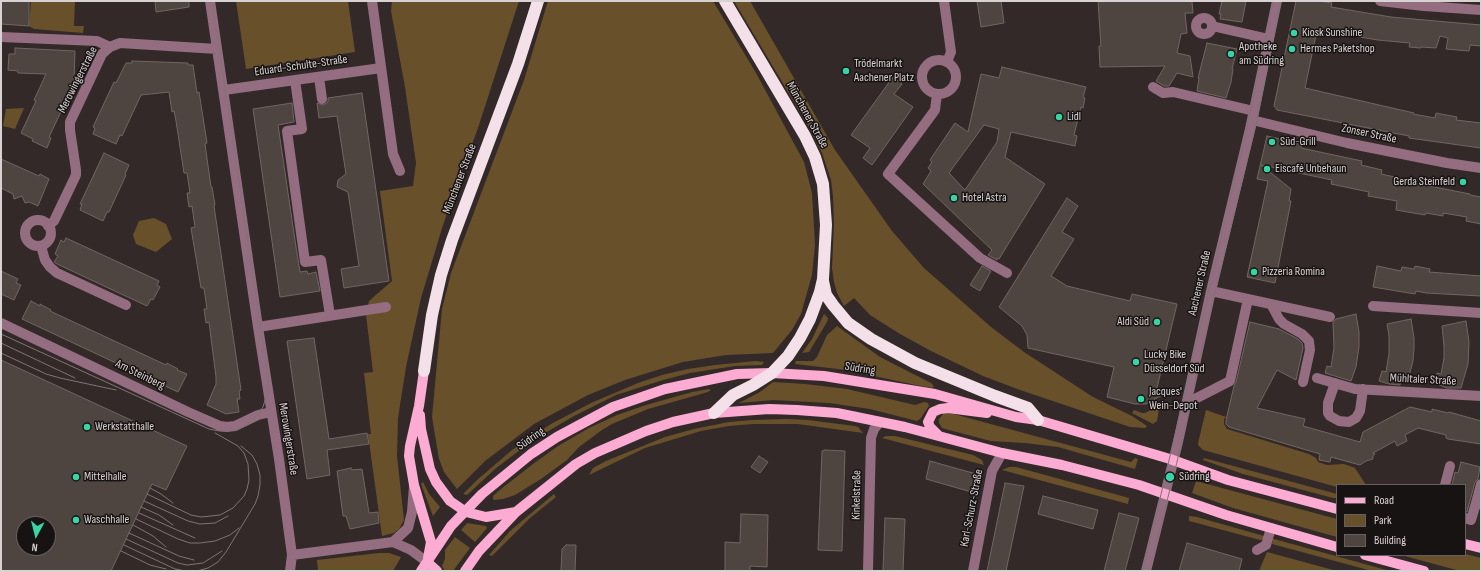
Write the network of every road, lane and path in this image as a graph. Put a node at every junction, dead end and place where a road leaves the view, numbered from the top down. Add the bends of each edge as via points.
1 (210, 1) edge
2 (372, 1) edge
3 (538, 1) edge
4 (725, 1) edge
5 (944, 1) edge
6 (1277, 1) edge
7 (1380, 1) edge
8 (1481, 10) edge
9 (1212, 26) dead end
10 (1, 37) edge
11 (1269, 39) junction
12 (110, 47) junction
13 (217, 49) junction
14 (947, 62) junction
15 (381, 68) junction
16 (319, 77) junction
17 (296, 80) junction
18 (1153, 87) dead end
19 (224, 90) junction
20 (937, 94) junction
21 (322, 99) dead end
22 (1253, 115) junction
23 (1481, 168) edge
24 (400, 171) dead end
25 (48, 226) junction
26 (41, 246) junction
27 (1007, 273) dead end
28 (823, 278) junction
29 (1211, 291) junction
30 (1248, 299) junction
31 (1271, 304) junction
32 (126, 305) dead end
33 (1373, 306) dead end
34 (386, 307) dead end
35 (1481, 313) edge
36 (330, 315) junction
37 (1330, 317) dead end
38 (1, 323) edge
39 (258, 327) junction
40 (424, 371) joint
41 (772, 373) junction
42 (1317, 378) dead end
43 (1303, 382) dead end
44 (1335, 383) junction
45 (1363, 390) junction
46 (1481, 396) edge
47 (1187, 403) junction
48 (419, 406) junction
49 (271, 412) junction
50 (714, 413) junction
51 (1016, 416) junction
52 (1038, 420) junction
53 (880, 422) junction
54 (940, 436) junction
55 (1002, 453) junction
56 (1174, 461) junction
57 (1450, 466) dead end
58 (1445, 484) edge
59 (1481, 484) edge
60 (414, 485) junction
61 (1165, 494) junction
62 (1478, 504) edge
63 (1336, 509) edge
64 (466, 512) junction
65 (516, 512) junction
66 (1466, 519) edge
67 (1271, 528) junction
68 (393, 542) junction
69 (1466, 544) edge
70 (1336, 547) edge
71 (1481, 548) edge
72 (1257, 550) dead end
73 (292, 555) junction
74 (1369, 556) edge
75 (427, 562) junction
76 (290, 571) edge
77 (421, 571) edge
78 (437, 571) edge
79 (465, 571) edge
80 (868, 571) edge
81 (973, 571) edge
82 (1146, 571) edge
83 (1424, 571) edge

1 - 13 street, Merowingerstraße
2 - 15 street
3 - 40 highway, Münchener Straße via 518,64 441,275
4 - 28 highway, Münchener Straße via 815,157 822,180 826,210
5 - 14 street via 951,52
6 - 11 street, Aachener Straße
7 - 8 street
9 - 11 street
10 - 12 street via 97,40
11 - 22 street, Aachener Straße
12 - 13 street, Merowingerstraße via 120,43
12 - 25 street, Merowingerstraße via 102,54 70,122 76,175 54,220
13 - 19 street, Merowingerstraße
14 - 20 street via 955,69 956,80 947,92
14 - 20 street via 931,62 922,74 924,85
15 - 16 street, Eduard-Schulte-Straße
15 - 24 street via 393,154
16 - 17 street, Eduard-Schulte-Straße
16 - 21 street
17 - 19 street, Eduard-Schulte-Straße
17 - 36 street via 302,129 286,131 305,262 322,260
18 - 22 street, Zonser Straße via 1163,93 1173,92
19 - 39 street, Merowingerstraße
20 - 27 street via 935,110 888,174 980,258
22 - 23 street, Zonser Straße via 1347,143
22 - 29 street, Aachener Straße
25 - 26 street, Merowingerstraße via 50,238
25 - 26 street via 35,221 26,229 28,241
26 - 32 street via 45,260 57,273
28 - 41 highway via 816,306 806,327 788,356
28 - 52 highway via 826,295 833,305 848,322 872,340 915,363 1028,408
29 - 30 street
29 - 47 street, Aachener Straße
30 - 31 street
30 - 47 street via 1230,381
31 - 37 street
31 - 43 street via 1284,324 1309,341 1310,350
33 - 35 street
34 - 36 street
36 - 39 street
38 - 49 street, Am Steinberg via 220,426 235,426 262,413
39 - 49 street, Merowingerstraße
40 - 48 main road
41 - 50 highway via 733,395
41 - 51 main road, Südring via 824,376 935,394
41 - 64 main road, Südring via 737,374 702,380 665,389 613,407 557,437 532,454 482,494
42 - 44 street, Mühltaler Straße
44 - 45 street, Mühltaler Straße
44 - 45 street via 1328,403 1328,413 1339,421 1349,422 1356,418 1360,411
45 - 46 street, Mühltaler Straße
47 - 56 street, Aachener Straße
48 - 60 main road via 408,456
48 - 64 main road via 427,456 436,482 450,501
49 - 73 street, Merowingerstraße
50 - 53 main road via 797,410 837,413
50 - 65 main road via 646,431 595,454 576,464
51 - 52 main road, Südring
51 - 54 main road via 940,409 933,412 928,422 933,431
52 - 56 main road, Südring
53 - 54 main road
53 - 80 street, Kinkelstraße via 871,438
54 - 55 main road
55 - 61 main road via 1106,476
55 - 81 street, Karl-Schurz-Straße via 992,471
56 - 61 street, Aachener Straße
56 - 63 main road, Südring via 1228,480
57 - 58 street
59 - 62 street
60 - 68 street via 408,528
60 - 75 main road via 431,542
61 - 67 main road
61 - 82 street, Aachener Straße
62 - 66 street via 1471,520
64 - 65 main road via 486,517
64 - 75 main road, Südring via 451,526
65 - 79 main road via 479,551
67 - 70 main road
67 - 72 street via 1266,545
68 - 73 street
68 - 75 street via 411,550
69 - 71 main road
73 - 76 street, Merowingerstraße
74 - 83 main road
75 - 77 main road, Südring
75 - 78 main road

